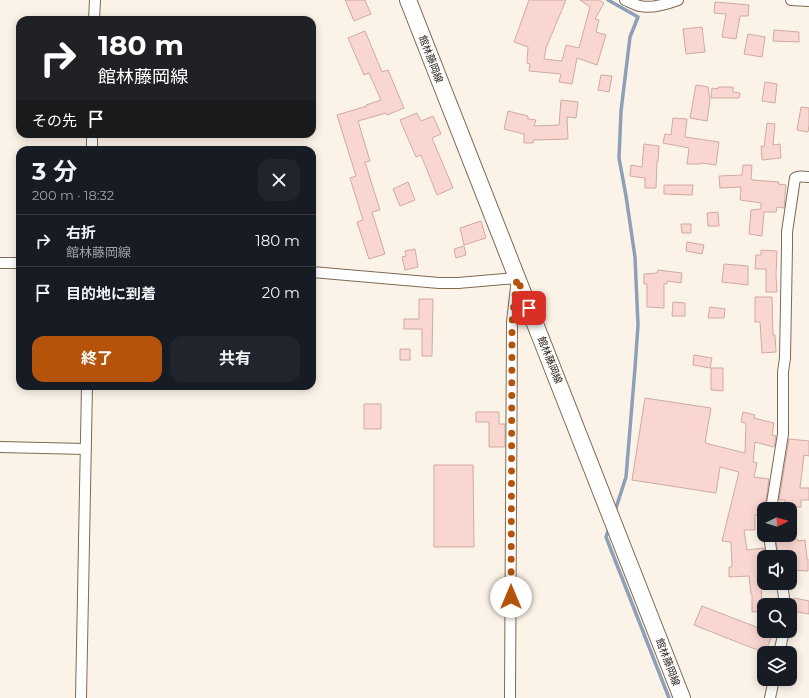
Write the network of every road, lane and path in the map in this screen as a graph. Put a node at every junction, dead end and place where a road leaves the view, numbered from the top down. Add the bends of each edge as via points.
1 (95, 0) edge
2 (408, 0) edge
3 (625, 0) edge
4 (678, 0) edge
5 (790, 0) edge
6 (809, 1) edge
7 (94, 16) edge
8 (809, 177) edge
9 (0, 263) edge
10 (16, 263) edge
11 (316, 272) edge
12 (517, 278) junction
13 (87, 390) edge
14 (0, 447) edge
15 (86, 449) junction
16 (772, 502) edge
17 (773, 686) edge
18 (81, 698) edge
19 (510, 698) edge
20 (682, 698) edge
21 (770, 698) edge

1 - 7 street
2 - 12 main road, 館林藤岡線
3 - 4 street via 642,7
5 - 6 street
8 - 16 street via 795,178 787,232 783,434
9 - 10 street
11 - 12 street via 452,283
12 - 19 street via 512,322
12 - 20 main road, 館林藤岡線
13 - 15 street
14 - 15 street
15 - 18 street
17 - 21 street

